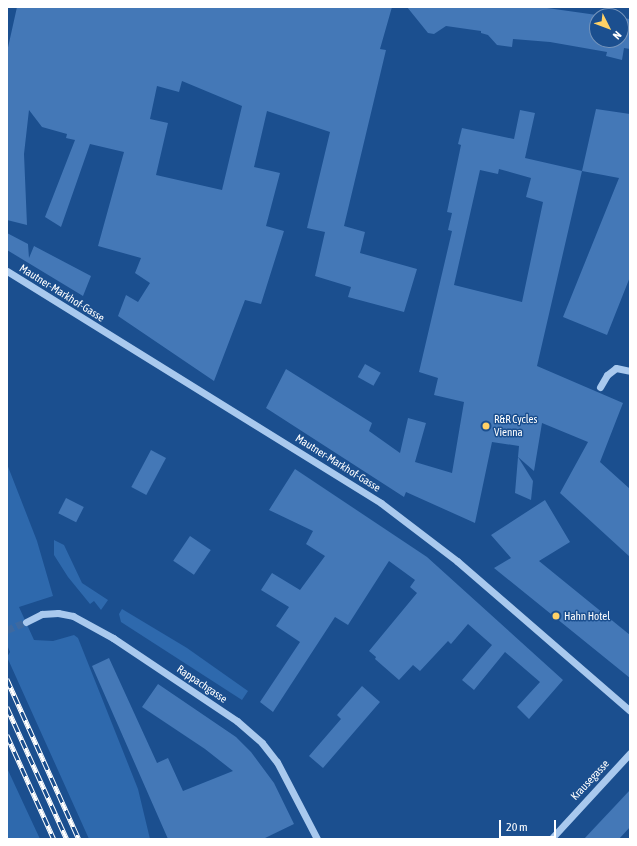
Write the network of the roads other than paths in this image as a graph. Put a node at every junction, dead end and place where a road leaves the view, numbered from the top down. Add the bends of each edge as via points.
1 (7, 271) edge
2 (630, 371) edge
3 (600, 388) dead end
4 (26, 622) tunnel mouth
5 (630, 711) edge
6 (630, 753) edge
7 (318, 839) edge
8 (550, 839) edge

1 - 5 street, Mautner-Markhof-Gasse via 381,503 440,546
2 - 3 street via 616,368 607,375
4 - 7 street, Rappachgasse via 42,614 58,613 73,616 113,638 237,721 262,743 277,762
6 - 8 street, Krausegasse

